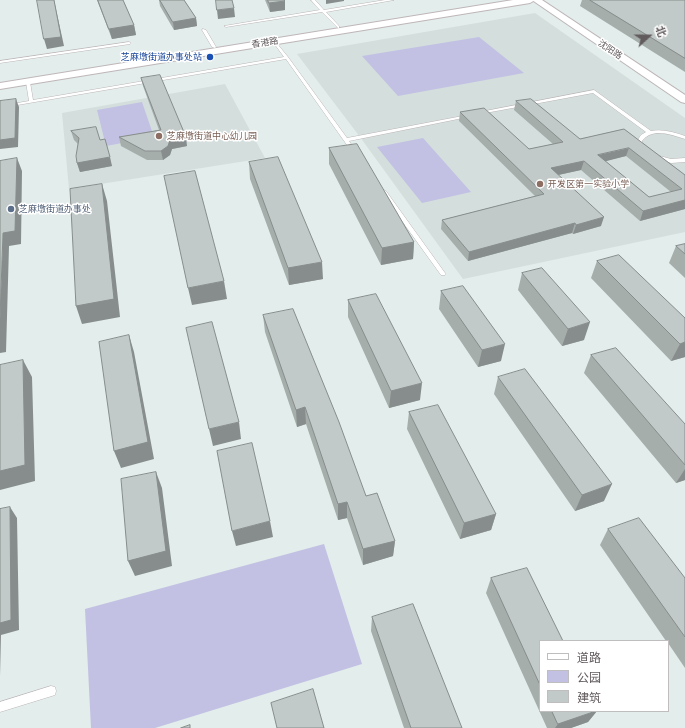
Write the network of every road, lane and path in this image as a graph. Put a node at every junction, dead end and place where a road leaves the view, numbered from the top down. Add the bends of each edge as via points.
1 (312, 0) edge
2 (392, 0) edge
3 (502, 0) edge
4 (530, 0) edge
5 (536, 0) edge
6 (323, 11) junction
7 (226, 26) dead end
8 (338, 27) junction
9 (204, 30) dead end
10 (275, 42) junction
11 (129, 43) dead end
12 (214, 47) junction
13 (287, 58) junction
14 (0, 62) edge
15 (0, 82) edge
16 (28, 82) junction
17 (0, 86) edge
18 (685, 100) edge
19 (32, 101) junction
20 (0, 107) edge
21 (650, 132) junction
22 (685, 138) edge
23 (346, 140) junction
24 (351, 146) edge
25 (685, 160) edge
26 (378, 184) edge
27 (443, 274) dead end
28 (51, 691) dead end
29 (0, 707) edge

1 - 6 lane
2 - 6 lane
3 - 8 main road, 香港路
4 - 10 main road, 香港路
5 - 18 street, 沈阳路
6 - 7 lane
6 - 8 lane
8 - 12 main road, 香港路
9 - 12 lane
10 - 13 lane
10 - 16 main road, 香港路
11 - 14 lane
12 - 15 main road, 香港路
13 - 19 lane
13 - 23 lane
16 - 17 main road, 香港路
16 - 19 lane
19 - 20 lane
21 - 22 lane via 667,132
21 - 23 lane via 594,91
21 - 25 lane via 644,134 639,141 642,149 654,157
23 - 24 lane
26 - 27 lane
28 - 29 lane

